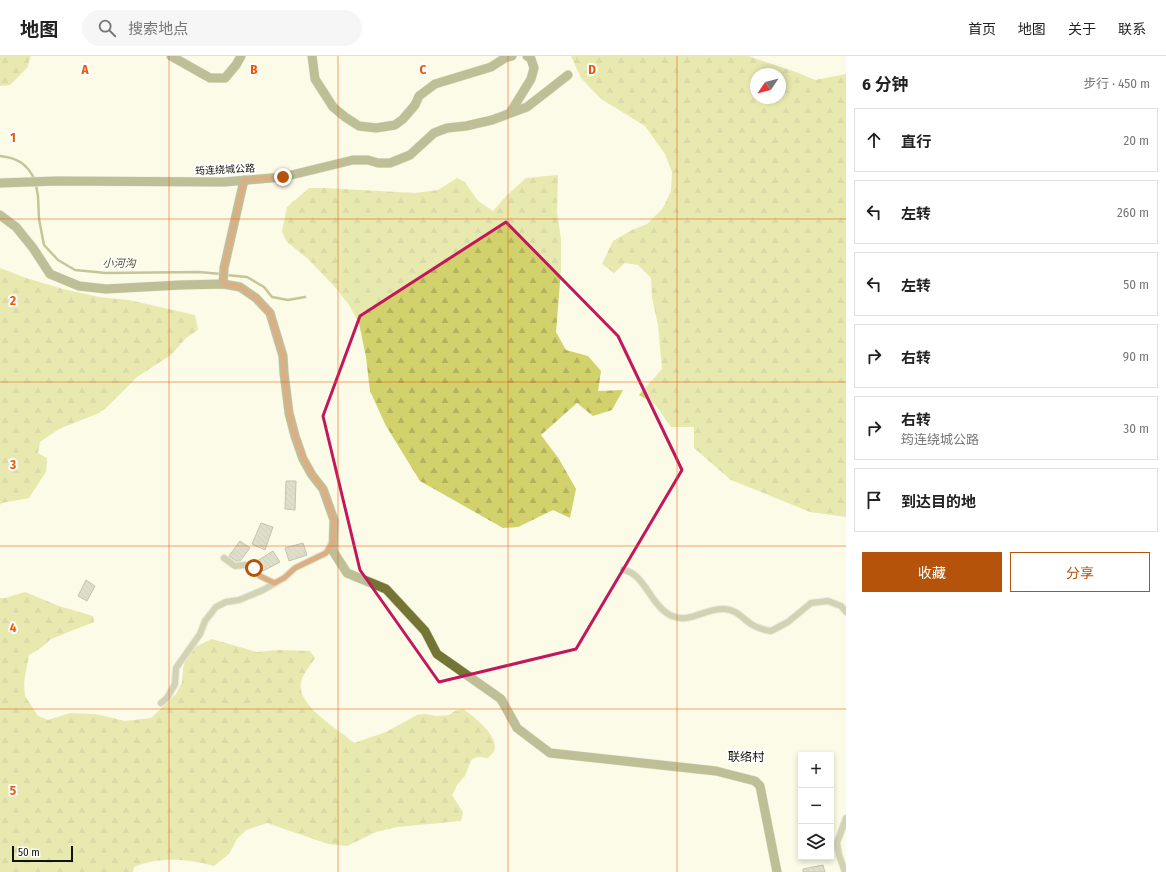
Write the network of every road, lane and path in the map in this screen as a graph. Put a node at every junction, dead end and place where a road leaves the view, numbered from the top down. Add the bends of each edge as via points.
1 (171, 56) edge
2 (241, 56) edge
3 (312, 56) edge
4 (512, 56) edge
5 (527, 56) edge
6 (568, 75) dead end
7 (510, 113) junction
8 (244, 180) junction
9 (0, 183) edge
10 (0, 215) edge
11 (223, 282) junction
12 (333, 542) junction
13 (224, 558) dead end
14 (624, 570) dead end
15 (274, 583) junction
16 (846, 612) edge
17 (160, 703) dead end
18 (846, 818) edge
19 (777, 872) edge
20 (845, 872) edge

1 - 2 street via 210,78 225,78
3 - 4 street via 315,79 333,107 359,126 376,128 395,124 403,119 419,96 434,84 491,67
5 - 7 street via 534,68 531,79
6 - 7 street, 筠连绕城公路 via 527,107
7 - 8 street, 筠连绕城公路 via 492,120 447,128 434,133 410,155 390,164 353,160 283,177
8 - 9 street, 筠连绕城公路
8 - 11 street
10 - 11 street via 16,227 50,274 79,286 106,289
11 - 12 street via 240,287 256,298 270,313 283,356 289,413 295,436 304,459 330,505 334,520
12 - 15 street via 326,553 295,568
12 - 19 street via 333,551 347,573 386,589 425,631 437,654 501,699 517,728 550,753 716,771 755,781 760,786
13 - 15 street via 235,566 245,565 254,568 260,576
14 - 16 street via 638,579 660,607 679,618 725,609 742,616 750,624 771,631 788,622 811,603 828,601 841,606
15 - 17 street via 239,600 216,607 204,621 200,634 176,668 175,684 167,698
18 - 20 street via 837,843

